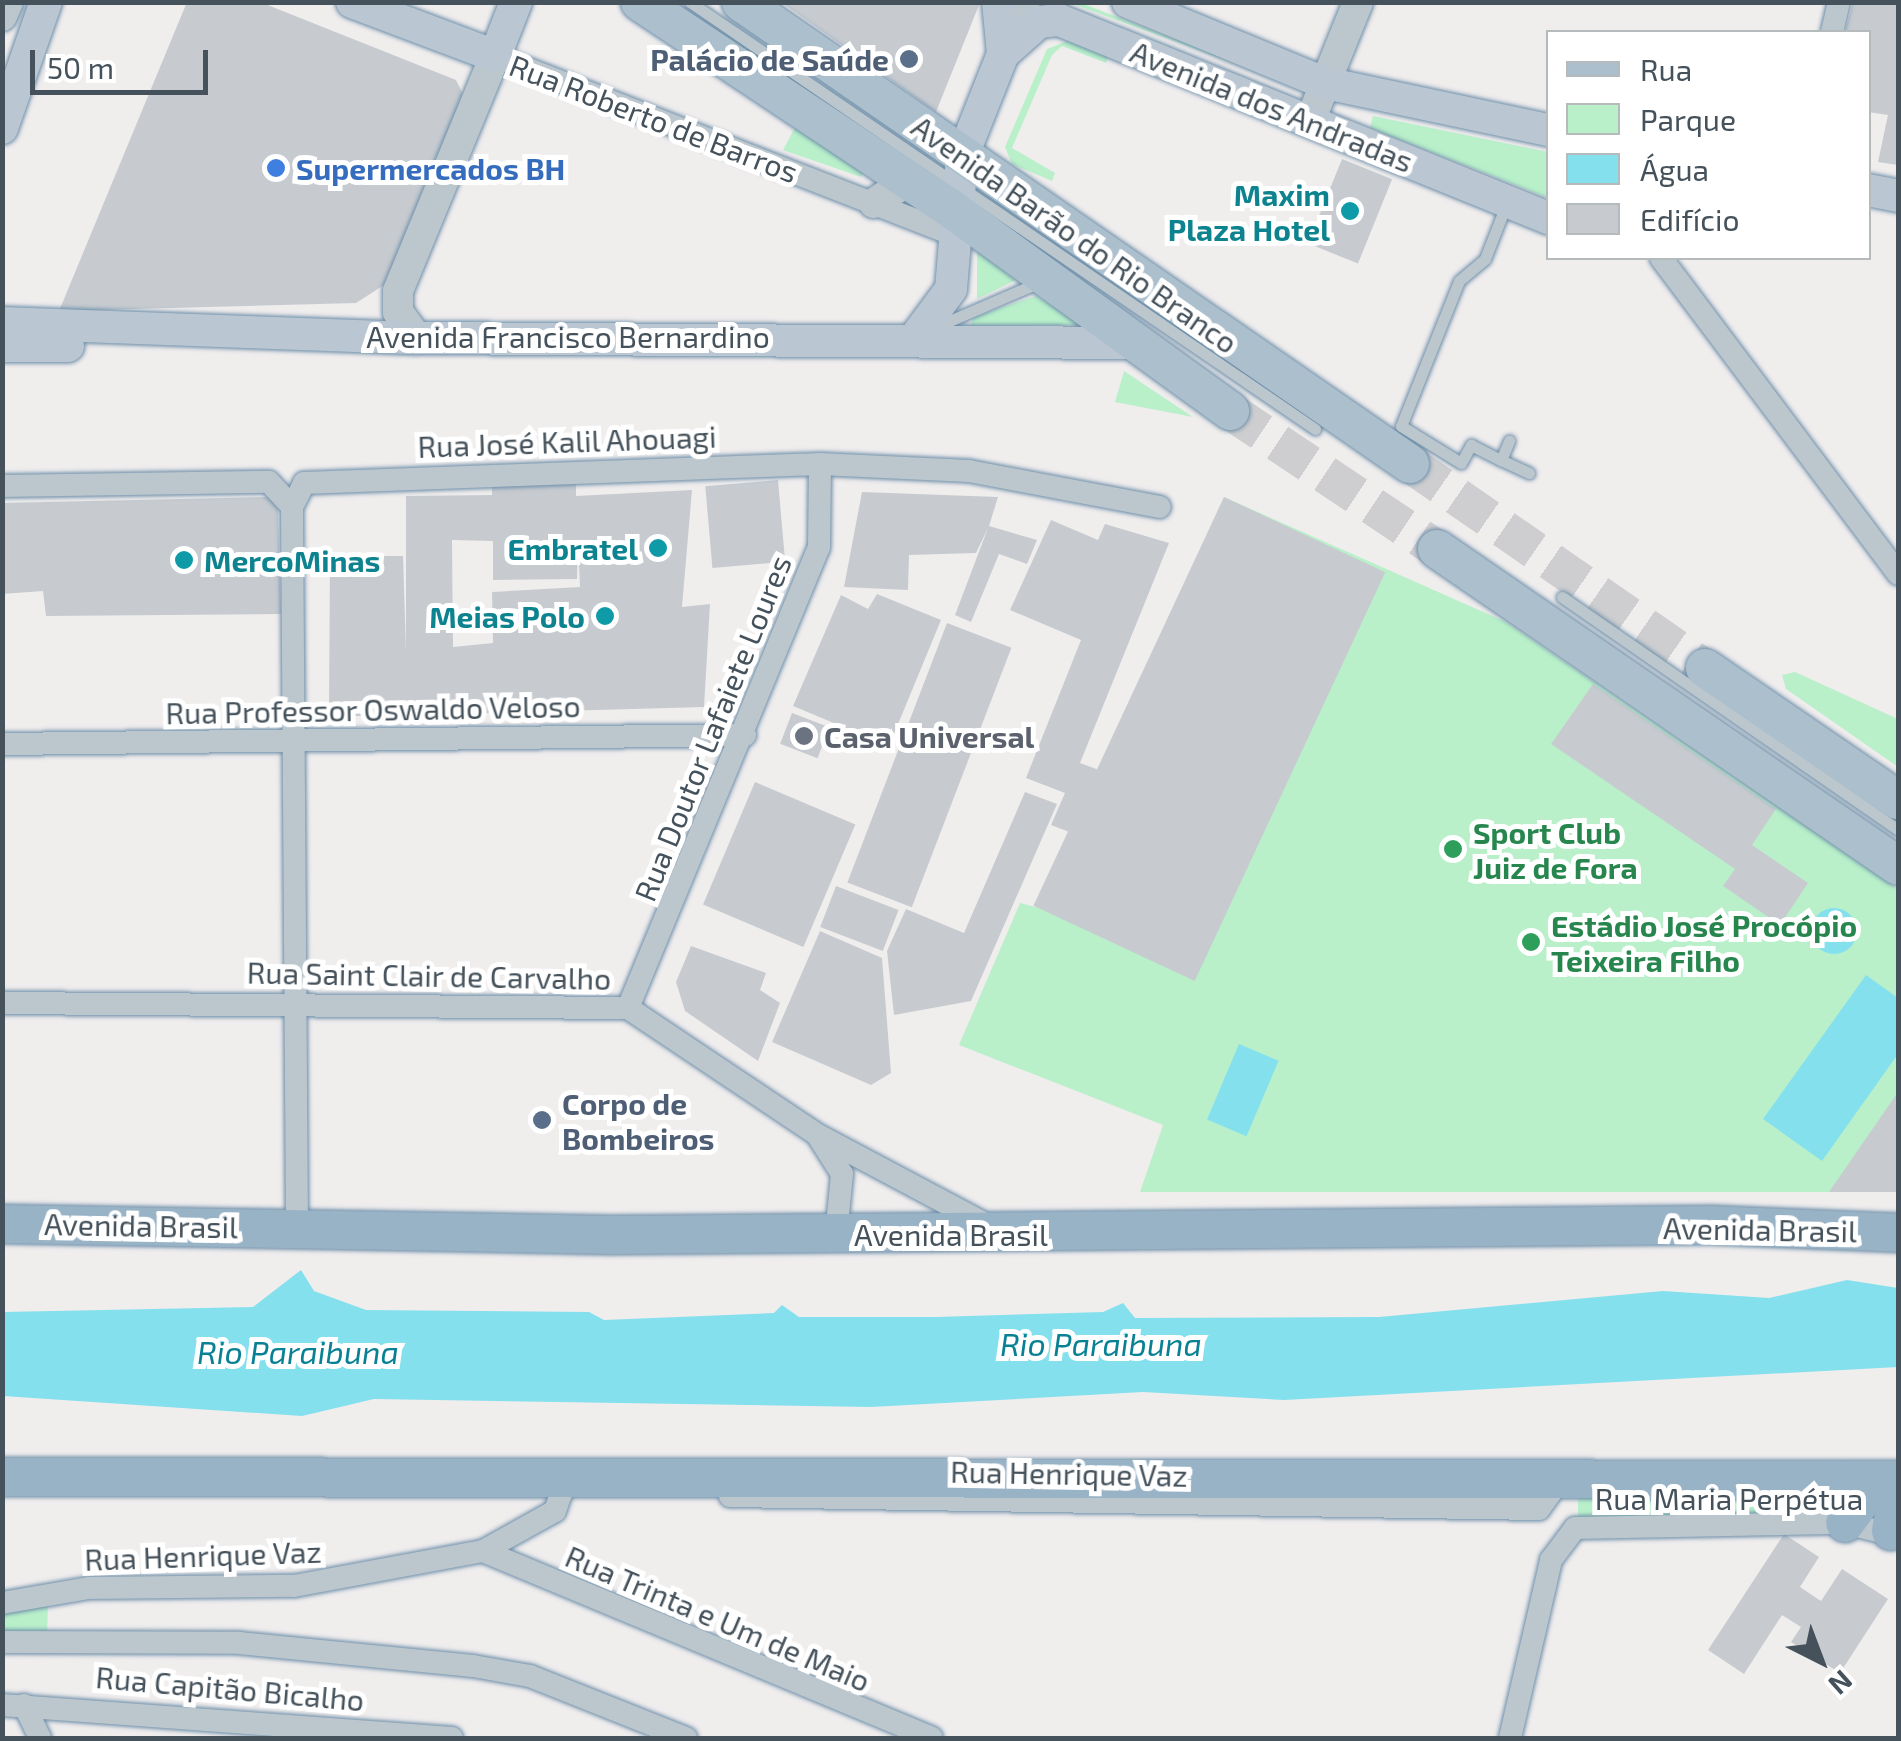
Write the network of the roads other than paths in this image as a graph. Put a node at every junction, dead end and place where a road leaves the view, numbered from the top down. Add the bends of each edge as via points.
1 (8, 2) edge
2 (352, 2) edge
3 (516, 2) edge
4 (640, 2) edge
5 (690, 2) edge
6 (741, 2) edge
7 (998, 2) edge
8 (1026, 2) edge
9 (1128, 2) edge
10 (1358, 2) edge
11 (1839, 2) edge
12 (44, 15) edge
13 (2, 16) edge
14 (1832, 30) edge
15 (1004, 54) junction
16 (494, 56) junction
17 (1325, 83) junction
18 (1310, 121) junction
19 (2, 128) edge
20 (1546, 130) edge
21 (891, 169) junction
22 (1871, 191) edge
23 (1898, 196) edge
24 (957, 198) junction
25 (1508, 202) junction
26 (874, 204) junction
27 (1546, 217) edge
28 (1658, 260) edge
29 (1044, 280) junction
30 (1094, 281) junction
31 (2, 323) edge
32 (212, 334) junction
33 (916, 335) junction
34 (417, 338) junction
35 (1134, 343) junction
36 (2, 346) edge
37 (1230, 411) tunnel mouth
38 (1315, 429) dead end
39 (1509, 441) dead end
40 (1500, 460) junction
41 (820, 464) junction
42 (1410, 464) tunnel mouth
43 (1529, 474) dead end
44 (2, 486) edge
45 (292, 507) junction
46 (1160, 507) dead end
47 (1437, 549) tunnel mouth
48 (1898, 574) edge
49 (1562, 597) dead end
50 (1705, 668) tunnel mouth
51 (745, 735) junction
52 (290, 738) junction
53 (2, 744) edge
54 (1898, 800) edge
55 (1898, 830) edge
56 (1898, 866) edge
57 (294, 1001) junction
58 (2, 1003) edge
59 (628, 1008) junction
60 (816, 1134) junction
61 (2, 1224) edge
62 (297, 1226) junction
63 (1898, 1233) edge
64 (1005, 1234) junction
65 (836, 1235) junction
66 (2, 1478) edge
67 (1898, 1480) edge
68 (552, 1484) junction
69 (1898, 1492) edge
70 (1868, 1516) edge
71 (483, 1551) junction
72 (2, 1602) edge
73 (2, 1642) edge
74 (14, 1705) edge
75 (40, 1738) edge
76 (452, 1738) edge
77 (686, 1738) edge
78 (932, 1738) edge
79 (1510, 1738) edge

1 - 13 street
2 - 16 main road, Rua Roberto de Barros
3 - 16 main road
4 - 21 main road, Avenida Barão do Rio Branco
5 - 24 lane, Avenida Barão do Rio Branco
6 - 24 main road, Avenida Barão do Rio Branco
7 - 15 main road
8 - 15 street
9 - 17 main road, Avenida dos Andradas
10 - 17 street
11 - 14 street
12 - 19 main road
15 - 18 main road, Avenida dos Andradas via 1040,22 1059,20
15 - 24 main road
16 - 26 street, Rua Roberto de Barros
16 - 34 street via 398,292 398,312
17 - 18 street
17 - 20 main road, Avenida dos Andradas
18 - 25 main road, Avenida dos Andradas
21 - 24 main road, Avenida Barão do Rio Branco
21 - 26 street via 897,188
22 - 23 main road
24 - 26 street, Rua Roberto de Barros
24 - 29 main road, Avenida Barão do Rio Branco
24 - 30 lane, Avenida Barão do Rio Branco
24 - 33 main road via 951,290
24 - 42 main road, Avenida Barão do Rio Branco
25 - 27 main road, Avenida dos Andradas
25 - 40 lane via 1485,259 1459,281 1401,426 1461,463 1471,445
28 - 48 street
29 - 30 lane
29 - 33 lane
29 - 35 main road, Avenida Barão do Rio Branco
30 - 38 lane, Avenida Barão do Rio Branco
31 - 32 main road, Avenida Francisco Bernardino via 146,323
32 - 34 main road, Avenida Francisco Bernardino
32 - 36 main road via 169,345
33 - 34 main road, Avenida Francisco Bernardino
33 - 35 main road, Avenida Francisco Bernardino
35 - 37 main road, Avenida Barão do Rio Branco
39 - 40 lane
40 - 43 lane
41 - 45 street, Rua José Kalil Ahouagi via 317,477
41 - 46 street, Rua José Kalil Ahouagi via 969,471
41 - 51 street, Rua Doutor Lafaiete Loures via 820,546
44 - 45 street via 269,482
45 - 52 street
47 - 56 main road
49 - 55 lane
50 - 54 main road
51 - 52 street, Rua Professor Oswaldo Veloso
51 - 59 street, Rua Doutor Lafaiete Loures
52 - 53 street, Rua Professor Oswaldo Veloso
52 - 57 street
57 - 58 street, Rua Saint Clair de Carvalho
57 - 59 street, Rua Saint Clair de Carvalho
57 - 62 street
59 - 60 street, Rua Saint Clair de Carvalho
60 - 64 street, Rua Saint Clair de Carvalho
60 - 65 street, Rua Saint Clair de Carvalho via 842,1174
61 - 62 highway, Avenida Brasil
62 - 65 highway, Avenida Brasil
63 - 64 highway, Avenida Brasil via 1710,1225
64 - 65 highway, Avenida Brasil
66 - 68 highway
67 - 70 highway
68 - 70 highway via 1560,1480
68 - 71 street, Rua Henrique Vaz via 555,1511
69 - 70 highway
70 - 79 street, Rua Maria Perpétua via 1596,1522 1561,1540
71 - 72 street, Rua Henrique Vaz via 294,1586 90,1588
71 - 78 street, Rua Trinta e Um de Maio
73 - 77 street via 239,1643 473,1666 530,1676
74 - 75 street
74 - 76 street, Rua Capitão Bicalho

